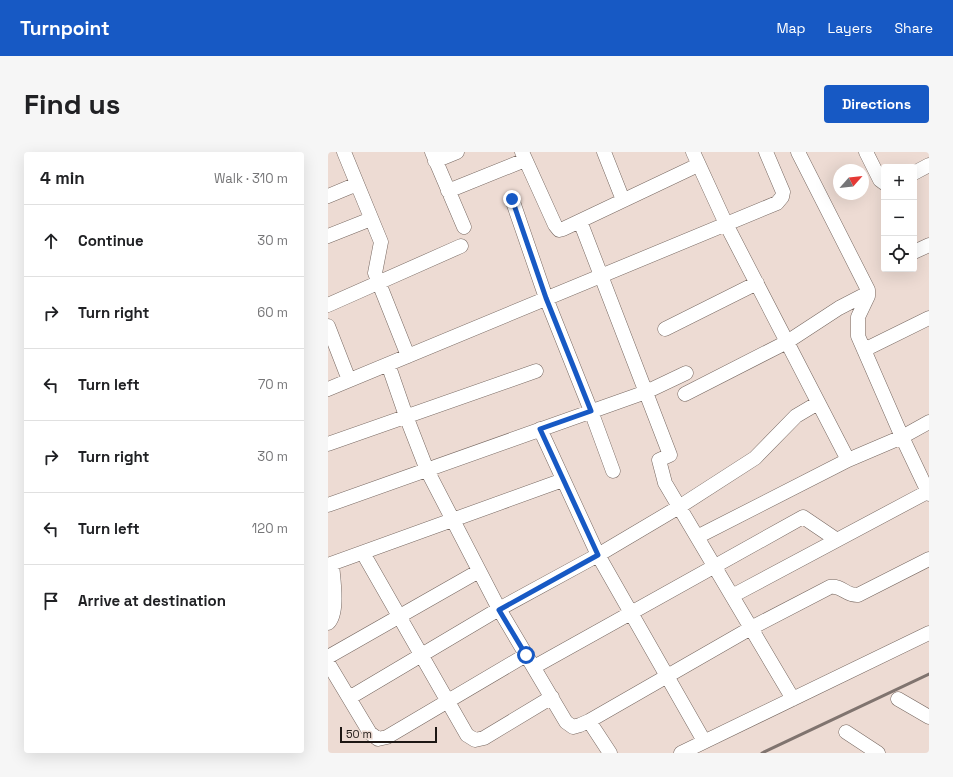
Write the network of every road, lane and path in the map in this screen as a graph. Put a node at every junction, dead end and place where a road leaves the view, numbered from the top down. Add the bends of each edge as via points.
1 (344, 152) edge
2 (457, 152) edge
3 (604, 152) edge
4 (693, 152) edge
5 (766, 152) edge
6 (798, 152) edge
7 (866, 152) edge
8 (434, 156) edge
9 (523, 156) edge
10 (698, 165) junction
11 (929, 165) edge
12 (917, 171) edge
13 (881, 181) edge
14 (357, 184) junction
15 (448, 191) junction
16 (328, 196) edge
17 (512, 199) dead end
18 (623, 200) junction
19 (371, 219) junction
20 (580, 221) junction
21 (726, 224) junction
22 (464, 227) dead end
23 (328, 236) edge
24 (929, 245) edge
25 (461, 246) dead end
26 (917, 251) edge
27 (601, 276) junction
28 (379, 283) junction
29 (757, 284) junction
30 (868, 293) junction
31 (546, 298) junction
32 (328, 305) edge
33 (929, 318) edge
34 (328, 326) edge
35 (665, 329) dead end
36 (785, 339) junction
37 (864, 350) junction
38 (408, 356) junction
39 (388, 364) junction
40 (536, 371) dead end
41 (686, 373) dead end
42 (349, 380) junction
43 (328, 389) edge
44 (646, 392) junction
45 (685, 394) dead end
46 (818, 403) junction
47 (591, 411) junction
48 (406, 416) junction
49 (929, 422) edge
50 (540, 429) junction
51 (902, 437) junction
52 (328, 444) edge
53 (848, 460) junction
54 (427, 470) junction
55 (613, 471) dead end
56 (563, 480) junction
57 (929, 492) edge
58 (328, 505) edge
59 (679, 507) junction
60 (453, 520) junction
61 (697, 537) junction
62 (837, 540) junction
63 (363, 553) junction
64 (598, 555) junction
65 (929, 559) edge
66 (330, 565) edge
67 (715, 567) junction
68 (480, 571) junction
69 (732, 596) junction
70 (499, 610) junction
71 (631, 613) junction
72 (399, 616) junction
73 (328, 623) edge
74 (751, 628) junction
75 (929, 633) edge
76 (421, 655) junction
77 (526, 655) junction
78 (328, 657) edge
79 (328, 663) edge
80 (534, 667) junction
81 (667, 676) junction
82 (552, 697) junction
83 (349, 698) junction
84 (793, 698) junction
85 (898, 699) dead end
86 (447, 701) junction
87 (929, 717) edge
88 (589, 721) junction
89 (846, 732) dead end
90 (704, 741) junction
91 (610, 753) edge
92 (681, 753) edge
93 (878, 753) edge

1 - 14 street
2 - 8 street
3 - 18 street
4 - 10 street
5 - 21 street via 783,192 782,198 777,203
6 - 30 street
7 - 13 street
8 - 15 street
9 - 15 street
9 - 20 street via 559,230
10 - 18 street
10 - 21 street
11 - 12 street
14 - 16 street
14 - 19 street
15 - 22 street
17 - 31 street
18 - 20 street
19 - 23 street
19 - 28 street via 380,242 375,273
20 - 27 street
21 - 27 street
21 - 29 street
24 - 26 street
25 - 28 street
27 - 31 street
27 - 44 street
28 - 32 street
28 - 38 street
29 - 35 street
29 - 36 street
30 - 36 street
30 - 37 street via 858,317 858,336
31 - 38 street
31 - 47 street
33 - 37 street
34 - 42 street
36 - 45 street
36 - 46 street
37 - 51 street
38 - 39 street
39 - 42 street
39 - 48 street
40 - 48 street
41 - 44 street
42 - 43 street
44 - 47 street
44 - 59 street via 670,455 659,460 665,483
46 - 53 street
46 - 59 street via 796,416 755,458
47 - 50 street
47 - 55 street
48 - 52 street
48 - 54 street
49 - 51 street
50 - 54 street
50 - 56 street
51 - 53 street
51 - 57 street
53 - 61 street
54 - 58 street
54 - 60 street
56 - 60 street
56 - 64 street
57 - 62 street
59 - 61 street
59 - 64 street
60 - 63 street
60 - 68 street
61 - 67 street
62 - 67 street via 803,517
62 - 69 street
63 - 66 street
63 - 72 street
64 - 70 street
64 - 71 street
65 - 74 street via 858,595 851,595 838,587 830,587
66 - 73 street via 334,611
67 - 69 street
67 - 71 street
68 - 70 street
68 - 72 street
69 - 74 street
70 - 76 street
70 - 77 street
71 - 80 street
71 - 81 street
72 - 76 street
72 - 78 street
74 - 81 street
74 - 84 street
75 - 84 street
76 - 83 street
76 - 86 street
77 - 80 street
77 - 86 street
79 - 83 street
80 - 82 street
81 - 88 street
81 - 90 street
82 - 86 street via 484,738 475,740 467,735
82 - 88 street via 566,722 573,727
83 - 86 street via 370,733 378,739 387,737
84 - 90 street
85 - 87 street
88 - 91 street
89 - 93 street
90 - 92 street

